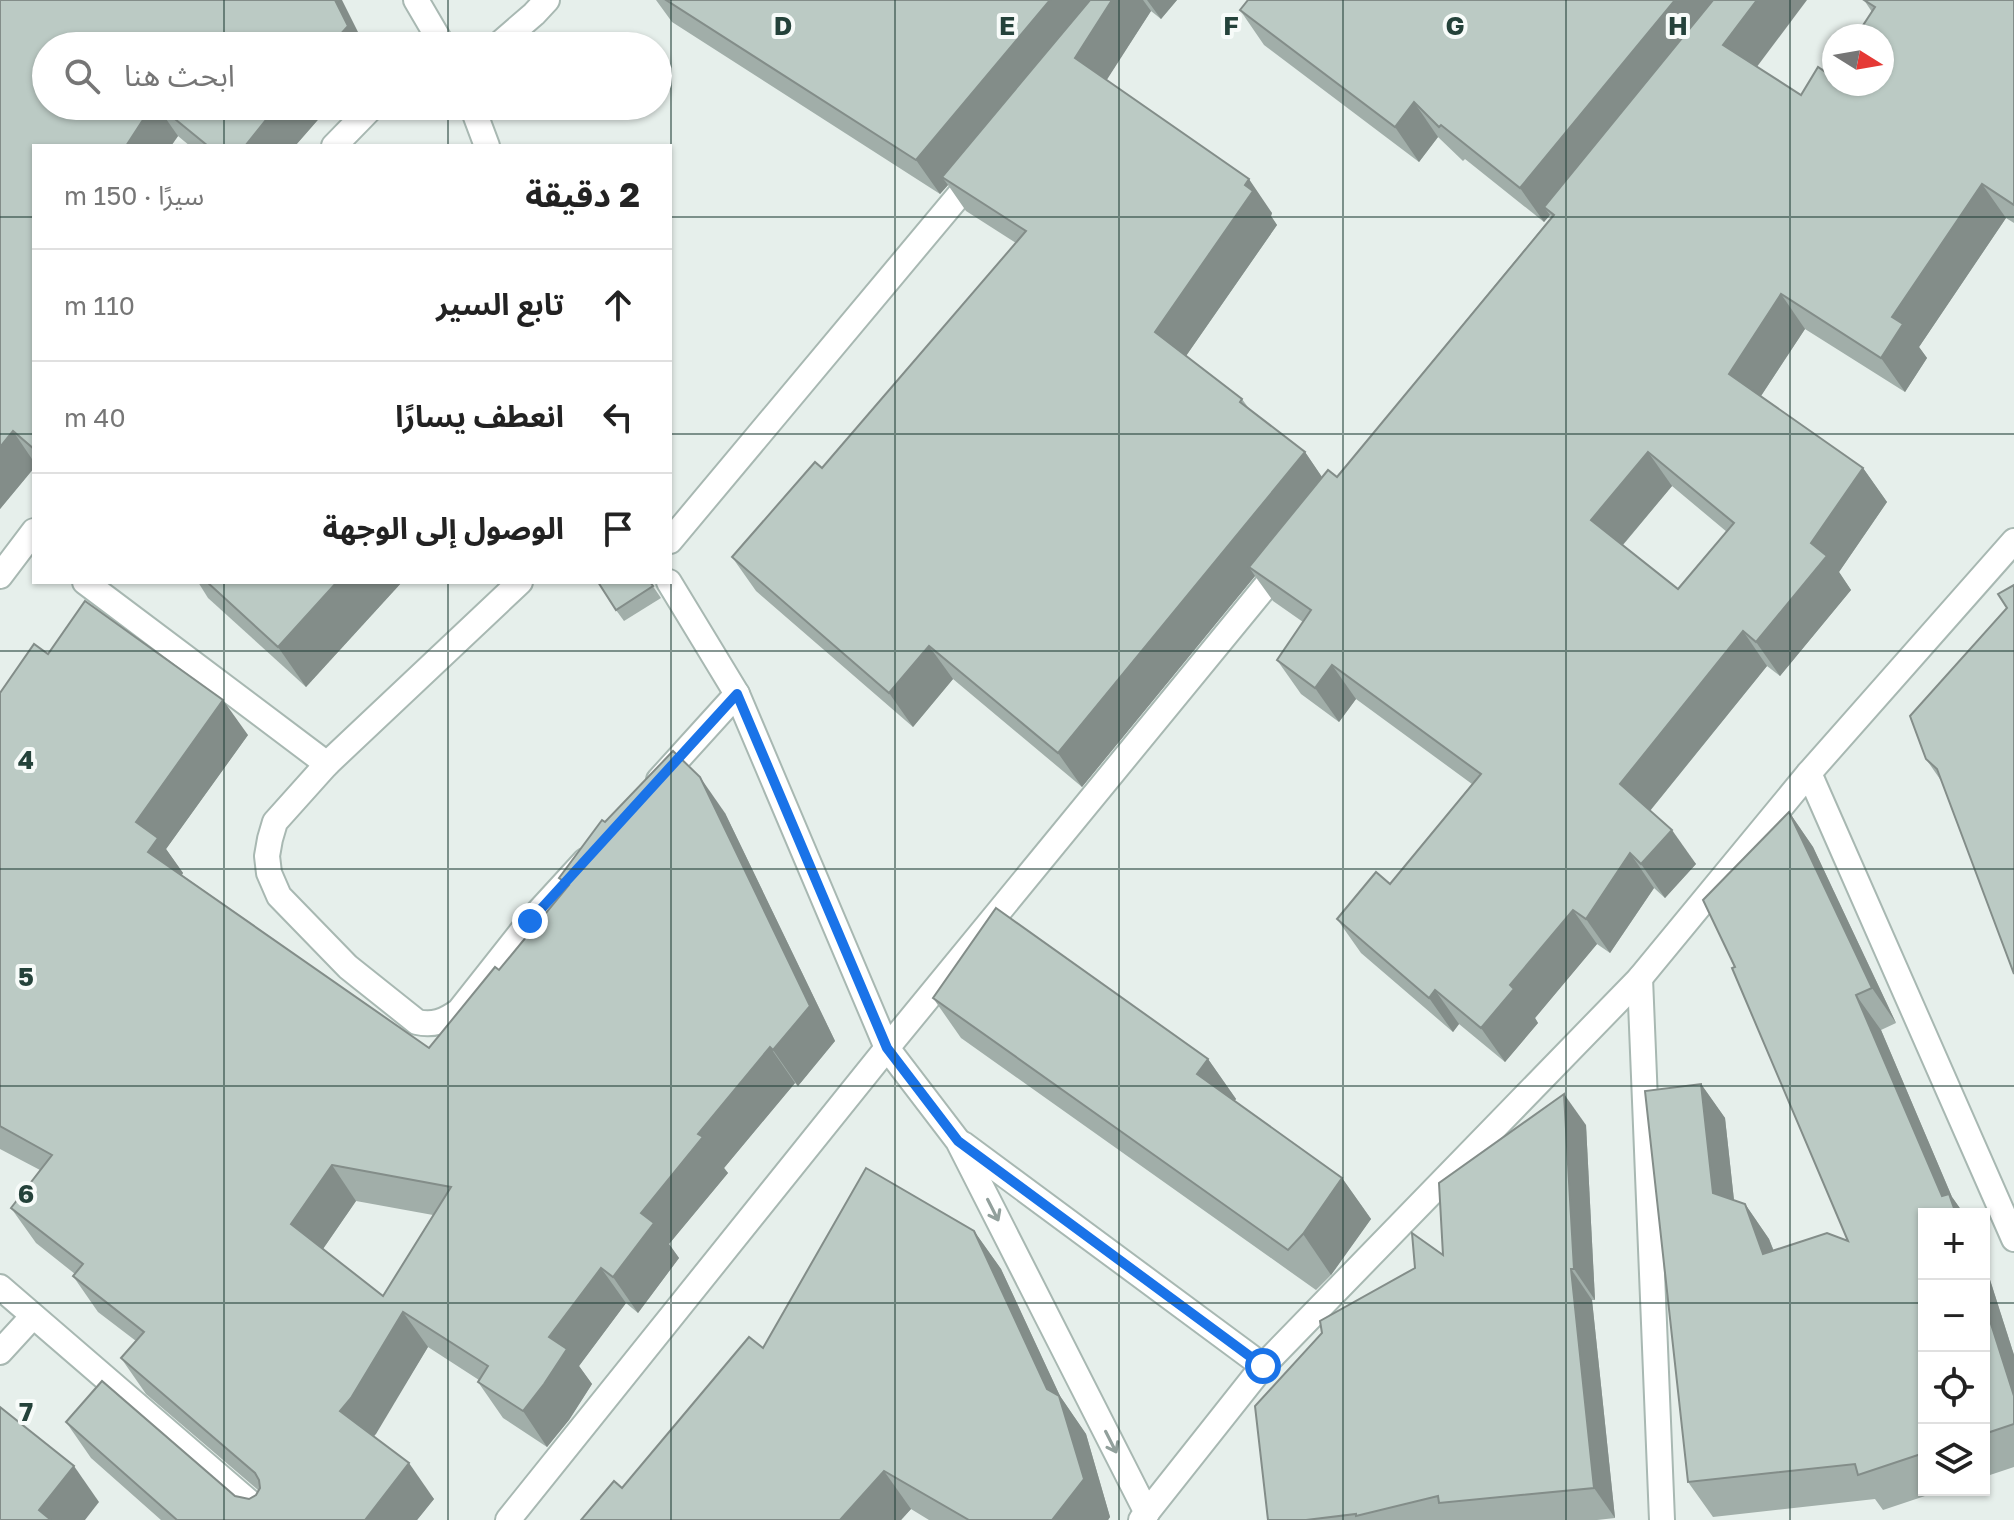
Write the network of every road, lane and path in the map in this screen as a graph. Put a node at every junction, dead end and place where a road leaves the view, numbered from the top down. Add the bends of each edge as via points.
1 (416, 0) edge
2 (547, 0) edge
3 (432, 32) edge
4 (513, 32) edge
5 (359, 120) edge
6 (477, 120) edge
7 (336, 144) edge
8 (486, 144) edge
9 (991, 156) edge
10 (32, 538) edge
11 (672, 539) edge
12 (2014, 541) edge
13 (1301, 543) edge
14 (0, 576) edge
15 (88, 584) edge
16 (518, 584) edge
17 (670, 584) edge
18 (737, 694) junction
19 (327, 764) junction
20 (1809, 773) junction
21 (644, 796) edge
22 (603, 842) edge
23 (1640, 978) junction
24 (887, 1048) junction
25 (958, 1141) junction
26 (2014, 1239) edge
27 (0, 1287) edge
28 (33, 1316) junction
29 (0, 1352) edge
30 (1263, 1366) junction
31 (1148, 1518) edge
32 (270, 1520) edge
33 (508, 1520) edge
34 (1662, 1520) edge

1 - 3 street
2 - 4 street
5 - 7 street
6 - 8 street
9 - 11 street
10 - 14 street
12 - 20 street
13 - 24 street
15 - 19 street
16 - 19 street
17 - 18 street
18 - 21 street
18 - 24 street
19 - 22 street via 275,822 269,873 279,896 348,967 417,1022 435,1024 459,1011 530,921
20 - 23 street
20 - 26 street
23 - 30 street
23 - 34 street
24 - 25 street
24 - 33 street
25 - 30 street
25 -> 31 street
27 - 28 street
28 - 29 street
28 - 32 street
30 - 31 street

